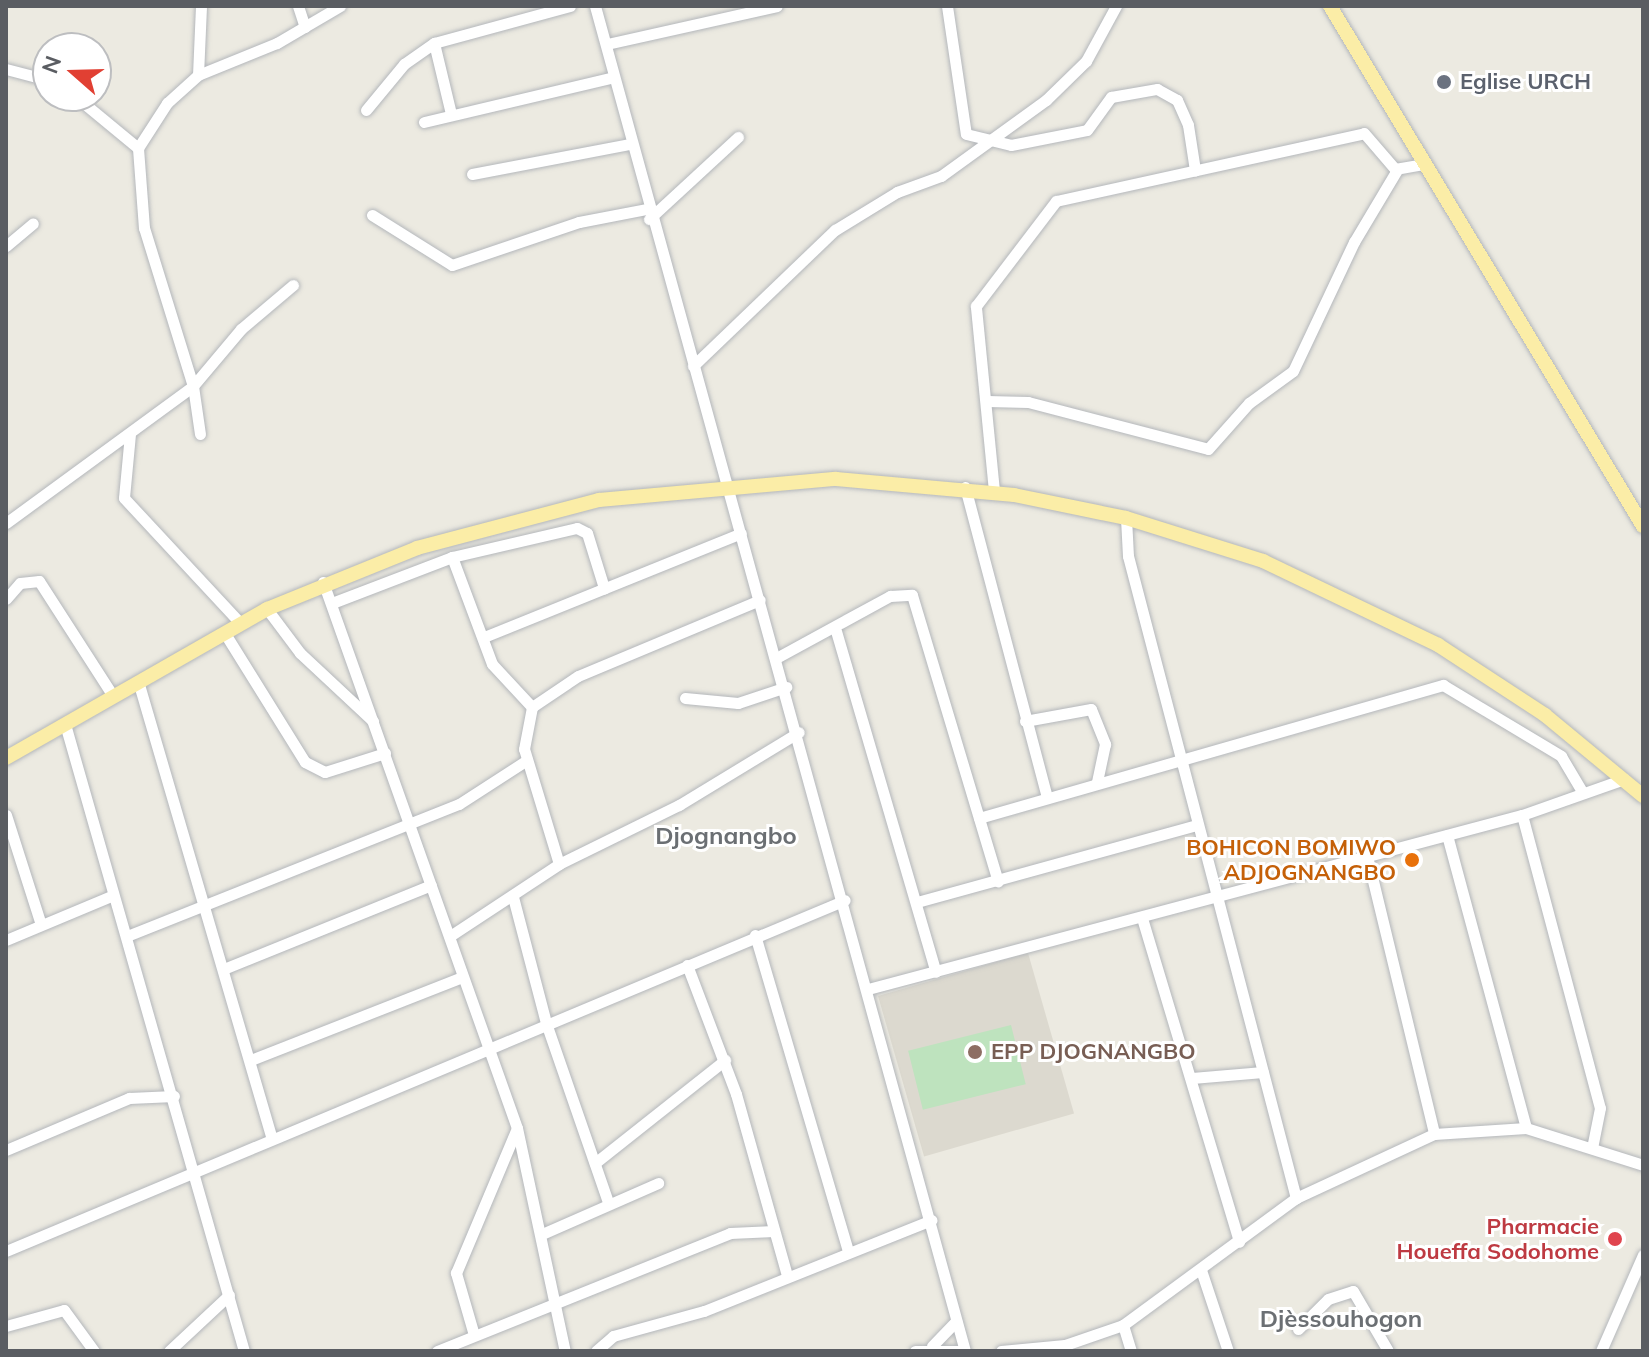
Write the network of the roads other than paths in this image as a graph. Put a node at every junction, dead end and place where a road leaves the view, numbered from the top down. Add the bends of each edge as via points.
1 (201, 6) edge
2 (298, 6) edge
3 (340, 6) edge
4 (570, 6) edge
5 (595, 6) edge
6 (777, 6) edge
7 (947, 6) edge
8 (1116, 6) edge
9 (1330, 6) edge
10 (305, 27) junction
11 (434, 43) junction
12 (607, 44) junction
13 (6, 69) edge
14 (198, 75) junction
15 (32, 76) edge
16 (614, 77) junction
17 (366, 110) dead end
18 (94, 112) edge
19 (451, 114) junction
20 (424, 122) dead end
21 (738, 137) dead end
22 (981, 143) junction
23 (630, 144) junction
24 (138, 148) junction
25 (1422, 164) junction
26 (1195, 170) junction
27 (1397, 170) junction
28 (472, 174) dead end
29 (648, 214) junction
30 (372, 215) dead end
31 (33, 223) dead end
32 (6, 246) edge
33 (293, 285) dead end
34 (693, 366) junction
35 (193, 386) junction
36 (987, 401) junction
37 (130, 434) junction
38 (200, 434) dead end
39 (727, 483) junction
40 (965, 487) junction
41 (994, 491) junction
42 (8, 516) edge
43 (1126, 518) junction
44 (1643, 526) edge
45 (741, 533) junction
46 (452, 557) junction
47 (323, 582) junction
48 (604, 588) junction
49 (6, 599) edge
50 (760, 600) junction
51 (332, 603) junction
52 (267, 609) junction
53 (240, 623) junction
54 (836, 631) junction
55 (224, 632) junction
56 (484, 637) junction
57 (778, 657) junction
58 (138, 681) junction
59 (786, 687) junction
60 (113, 696) junction
61 (685, 698) dead end
62 (532, 707) junction
63 (1025, 721) junction
64 (373, 722) junction
65 (65, 724) junction
66 (799, 732) junction
67 (385, 753) junction
68 (6, 758) edge
69 (527, 760) junction
70 (1181, 761) junction
71 (1624, 779) junction
72 (1097, 783) junction
73 (1583, 793) junction
74 (1643, 796) edge
75 (1047, 797) junction
76 (6, 815) edge
77 (1522, 815) junction
78 (979, 818) junction
79 (411, 825) junction
80 (1197, 825) junction
81 (1447, 835) junction
82 (1367, 856) junction
83 (559, 864) junction
84 (998, 881) junction
85 (431, 885) junction
86 (111, 896) junction
87 (513, 897) junction
88 (1216, 897) junction
89 (845, 900) junction
90 (917, 902) junction
91 (204, 906) junction
92 (1142, 918) junction
93 (41, 925) junction
94 (755, 935) junction
95 (127, 936) junction
96 (450, 936) junction
97 (6, 940) edge
98 (687, 965) junction
99 (226, 968) junction
100 (936, 972) junction
101 (462, 977) junction
102 (868, 989) junction
103 (546, 1023) junction
104 (489, 1049) junction
105 (253, 1059) junction
106 (725, 1060) junction
107 (1263, 1072) junction
108 (1192, 1078) junction
109 (174, 1096) junction
110 (517, 1128) junction
111 (1526, 1128) junction
112 (1434, 1134) junction
113 (272, 1138) junction
114 (1592, 1148) junction
115 (6, 1150) edge
116 (595, 1163) junction
117 (1643, 1165) edge
118 (194, 1172) junction
119 (658, 1183) dead end
120 (1296, 1198) junction
121 (608, 1202) junction
122 (931, 1220) junction
123 (774, 1231) junction
124 (542, 1234) junction
125 (1239, 1242) junction
126 (6, 1251) edge
127 (848, 1251) junction
128 (1643, 1255) edge
129 (1201, 1270) junction
130 (787, 1275) junction
131 (229, 1295) junction
132 (554, 1301) junction
133 (956, 1321) junction
134 (1123, 1325) junction
135 (6, 1326) edge
136 (1298, 1329) dead end
137 (474, 1335) junction
138 (932, 1346) junction
139 (94, 1351) edge
140 (169, 1351) edge
141 (244, 1351) edge
142 (437, 1351) edge
143 (565, 1351) edge
144 (596, 1351) edge
145 (915, 1351) edge
146 (963, 1351) edge
147 (1001, 1351) edge
148 (1131, 1351) edge
149 (1228, 1351) edge
150 (1388, 1351) edge
151 (1601, 1351) edge

1 - 14 street
2 - 10 street
3 - 10 street
4 - 11 street
5 - 12 street
6 - 12 street
7 - 22 street via 960,128
8 - 22 street via 1073,77
9 - 25 main road
10 - 14 street
11 - 17 street via 404,64
11 - 19 street
12 - 16 street
13 - 15 street
14 - 24 street via 167,103
16 - 19 street
16 - 23 street
18 - 24 street
19 - 20 street
21 - 29 street
22 - 26 street via 1011,145 1087,130 1111,97 1157,89 1183,113
22 - 34 street via 941,176 897,192 835,230
23 - 28 street
23 - 29 street
24 - 35 street via 144,228
25 - 27 street
25 - 44 main road
26 - 27 street via 1364,133
26 - 36 street via 1053,204 977,302
27 - 36 street via 1354,242 1299,363 1208,449 1028,402
29 - 30 street via 579,222 452,265
29 - 34 street
31 - 32 street
33 - 35 street via 241,329
34 - 39 street
35 - 37 street
35 - 38 street
36 - 41 street
37 - 42 street
37 - 53 street via 124,498
39 - 40 main road
39 - 45 street
39 - 47 main road via 562,507
40 - 41 main road
40 - 63 street
41 - 43 main road
43 - 70 street via 1128,556
43 - 71 main road via 1263,561 1398,623 1545,715
45 - 48 street
45 - 50 street
46 - 48 street via 577,528 587,533
46 - 51 street
46 - 56 street
47 - 51 street
47 - 52 main road
48 - 56 street
49 - 60 street via 20,583 39,581
50 - 57 street
50 - 62 street via 578,676
51 - 64 street
52 - 53 main road
52 - 64 street via 300,653
53 - 55 main road
54 - 57 street
54 - 78 street via 890,596 912,595
54 - 90 street
55 - 58 main road
55 - 67 street via 305,762 325,772
56 - 62 street via 507,688
57 - 59 street
58 - 60 main road
58 - 91 street
59 - 61 street via 738,703
59 - 66 street
60 - 65 main road
62 - 69 street
63 - 72 street via 1091,709 1105,744
63 - 75 street
64 - 67 street
65 - 68 main road
65 - 86 street
66 - 83 street via 679,805
66 - 89 street
67 - 79 street
69 - 79 street
69 - 83 street
70 - 72 street
70 - 73 street via 1450,685 1561,756
70 - 80 street
71 - 73 street
71 - 74 main road
72 - 75 street
73 - 77 street
75 - 78 street
76 - 93 street
77 - 81 street
77 - 114 street via 1600,1108
78 - 84 street
79 - 85 street
79 - 91 street
80 - 84 street
80 - 88 street
81 - 82 street
81 - 111 street
82 - 88 street
82 - 112 street
83 - 87 street
84 - 90 street
85 - 96 street
85 - 99 street
86 - 93 street
86 - 95 street
87 - 96 street
87 - 103 street
88 - 92 street
88 - 107 street
89 - 94 street
89 - 102 street
90 - 100 street
91 - 95 street
91 - 99 street
92 - 100 street
92 - 108 street
93 - 97 street
94 - 98 street
94 - 127 street
95 - 109 street
96 - 101 street
98 - 103 street
98 - 106 street
99 - 105 street
100 - 102 street
101 - 104 street
101 - 105 street
102 - 122 street
103 - 104 street
103 - 116 street
104 - 110 street
104 - 113 street
105 - 113 street
106 - 116 street
106 - 123 street
107 - 108 street
107 - 120 street
108 - 125 street via 1206,1146
109 - 115 street via 129,1098
109 - 118 street
110 - 124 street
110 - 137 street via 456,1273
111 - 112 street
111 - 114 street
112 - 120 street
113 - 118 street
114 - 117 street
116 - 121 street
118 - 126 street
118 - 131 street
119 - 121 street
120 - 125 street
121 - 124 street
122 - 127 street
122 - 133 street
123 - 130 street
123 - 132 street via 730,1233
124 - 132 street
125 - 129 street
127 - 130 street
128 - 151 street
129 - 134 street
129 - 149 street
130 - 144 street via 676,1321 613,1336
131 - 140 street
131 - 141 street
132 - 137 street
132 - 143 street
133 - 138 street
133 - 146 street
134 - 147 street via 1065,1345
134 - 148 street
135 - 139 street via 64,1310
136 - 150 street via 1328,1299 1353,1291
137 - 142 street
138 - 145 street
138 - 146 street

